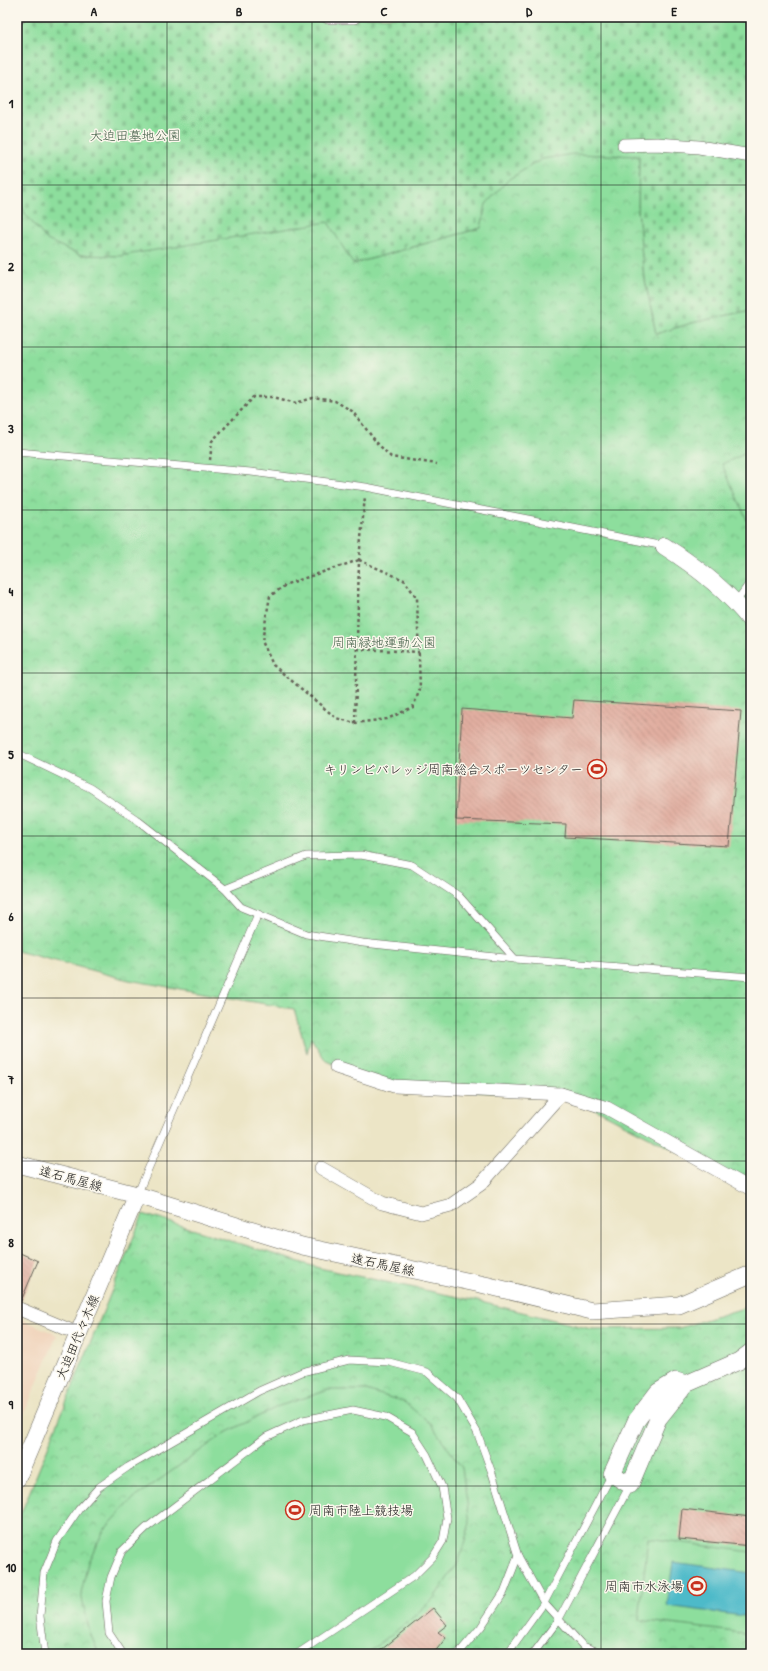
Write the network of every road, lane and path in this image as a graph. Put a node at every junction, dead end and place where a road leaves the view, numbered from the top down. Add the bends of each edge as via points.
1 (328, 17) edge
2 (354, 17) edge
3 (624, 145) dead end
4 (751, 156) edge
5 (17, 452) edge
6 (438, 464) dead end
7 (209, 469) junction
8 (366, 487) junction
9 (664, 546) joint
10 (359, 560) junction
11 (751, 581) edge
12 (736, 602) junction
13 (751, 621) edge
14 (357, 648) junction
15 (419, 652) junction
16 (355, 723) junction
17 (17, 753) edge
18 (225, 889) junction
19 (258, 914) junction
20 (515, 959) junction
21 (751, 977) edge
22 (336, 1067) dead end
23 (562, 1094) junction
24 (17, 1164) edge
25 (321, 1168) dead end
26 (751, 1189) edge
27 (137, 1195) junction
28 (751, 1274) edge
29 (17, 1308) edge
30 (79, 1334) junction
31 (751, 1352) edge
32 (686, 1384) junction
33 (612, 1474) junction
34 (17, 1479) edge
35 (630, 1485) junction
36 (518, 1556) junction
37 (544, 1603) junction
38 (559, 1619) junction
39 (45, 1654) edge
40 (123, 1654) edge
41 (297, 1654) edge
42 (458, 1654) edge
43 (507, 1654) edge
44 (532, 1654) edge
45 (603, 1654) edge

1 - 2 street
3 - 4 street via 700,147
5 - 7 lane
6 - 7 path via 391,457 352,411 335,402 313,398 296,403 273,397 254,397 212,441
7 - 8 lane
8 - 9 lane
8 - 10 path
9 - 12 street via 694,565
10 - 14 path
10 - 15 path via 404,580 418,598
10 - 16 path via 287,584 270,596 262,641 273,665 293,683 336,718
11 - 12 lane
12 - 13 street
14 - 15 path
14 - 16 path
15 - 16 path via 420,689 414,707 387,719
17 - 18 lane via 90,788 136,819
18 - 19 lane via 241,907
18 - 20 lane via 306,856 361,855 412,865 459,896
19 - 20 lane via 306,934 363,943
19 - 27 lane
20 - 21 lane
22 - 23 street via 394,1086
23 - 25 street via 481,1184 451,1205 421,1214 382,1203
23 - 26 street via 607,1108
24 - 27 street, 遠石馬屋線
27 - 28 street, 遠石馬屋線 via 302,1246 592,1311 679,1305
27 - 30 street, 大迫田代々木線
29 - 30 street
30 - 34 street, 大迫田代々木線
31 - 32 street via 739,1361
32 - 33 street via 676,1381 658,1392 636,1421
32 - 35 street via 658,1419
33 - 35 street
33 - 37 lane
35 - 38 lane
36 - 37 lane
36 - 39 lane via 477,1432 457,1398 427,1372 390,1362 349,1360 302,1372 259,1391 128,1467 99,1487 79,1508 57,1541 44,1573 40,1616
36 - 42 lane via 504,1592 481,1627
37 - 38 lane
37 - 43 lane
38 - 44 lane
38 - 45 lane via 583,1646
40 - 41 lane via 109,1633 106,1601 111,1577 122,1551 146,1528 266,1437 303,1420 353,1410 386,1417 412,1432 427,1455 442,1487 447,1518 443,1541 433,1557 414,1576

